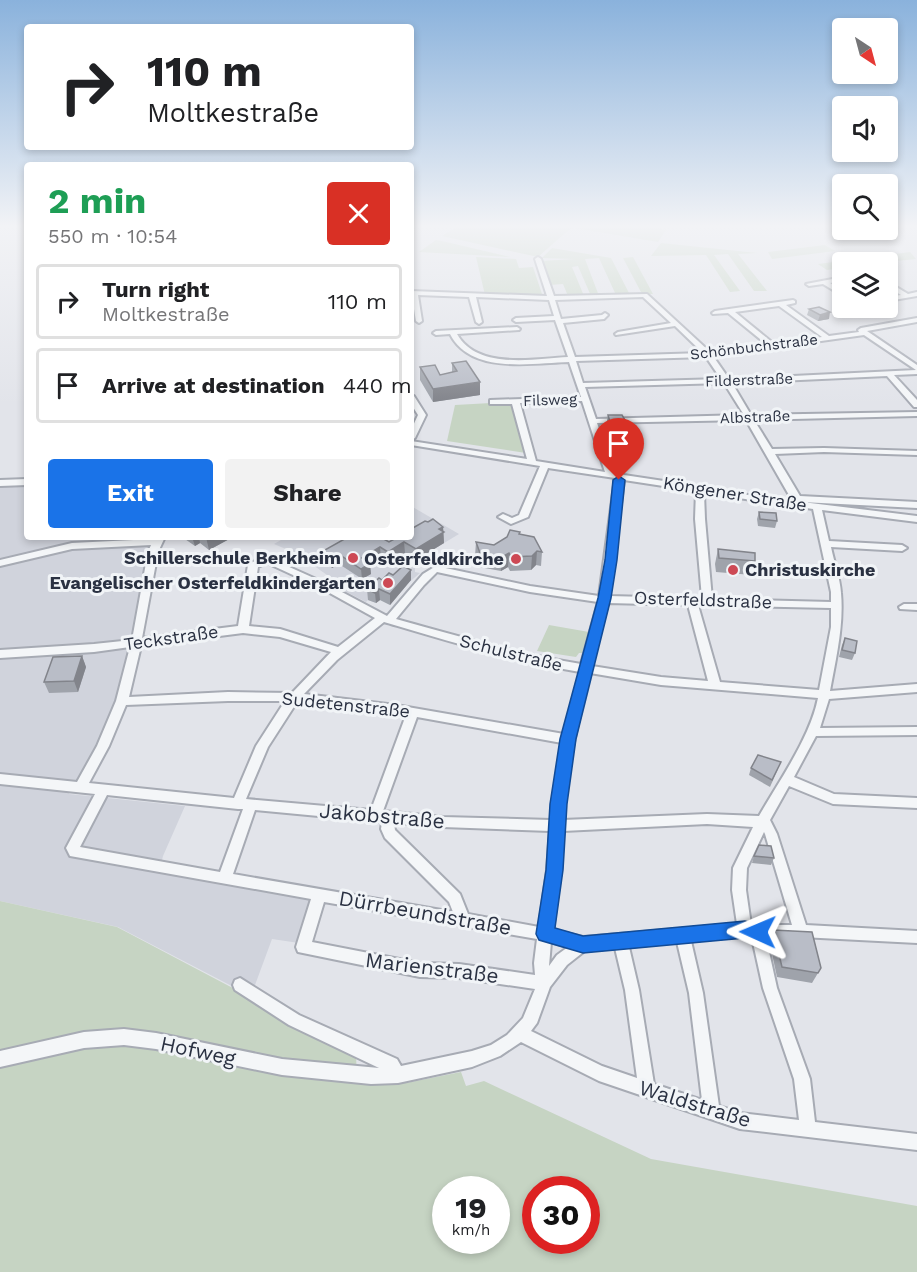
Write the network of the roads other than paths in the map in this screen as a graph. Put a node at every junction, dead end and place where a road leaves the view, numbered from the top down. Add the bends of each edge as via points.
1 (546, 285) edge
2 (898, 291) edge
3 (414, 293) edge
4 (917, 294) edge
5 (472, 296) junction
6 (906, 296) junction
7 (898, 297) edge
8 (414, 298) edge
9 (550, 298) junction
10 (792, 302) dead end
11 (781, 304) junction
12 (729, 311) junction
13 (715, 313) dead end
14 (605, 315) dead end
15 (516, 320) dead end
16 (557, 320) junction
17 (917, 320) edge
18 (419, 321) dead end
19 (479, 322) dead end
20 (676, 324) junction
21 (517, 329) dead end
22 (453, 332) junction
23 (863, 332) junction
24 (436, 333) dead end
25 (618, 334) dead end
26 (828, 338) junction
27 (772, 346) junction
28 (708, 355) junction
29 (571, 358) junction
30 (917, 370) edge
31 (891, 375) junction
32 (726, 381) junction
33 (580, 385) junction
34 (585, 399) junction
35 (515, 401) junction
36 (493, 402) dead end
37 (414, 403) edge
38 (917, 405) edge
39 (917, 414) edge
40 (748, 417) junction
41 (593, 421) junction
42 (414, 432) edge
43 (414, 443) edge
44 (770, 452) junction
45 (917, 453) edge
46 (532, 461) junction
47 (545, 464) junction
48 (615, 474) junction
49 (24, 482) edge
50 (1, 486) edge
51 (700, 488) junction
52 (798, 502) junction
53 (917, 505) edge
54 (817, 507) junction
55 (503, 517) dead end
56 (917, 519) edge
57 (159, 540) edge
58 (825, 544) junction
59 (902, 548) dead end
60 (0, 563) edge
61 (604, 598) junction
62 (692, 600) junction
63 (707, 601) junction
64 (837, 605) junction
65 (904, 607) dead end
66 (917, 607) edge
67 (386, 618) junction
68 (243, 629) junction
69 (136, 644) junction
70 (339, 651) junction
71 (0, 654) edge
72 (585, 670) junction
73 (716, 684) junction
74 (917, 688) edge
75 (824, 693) junction
76 (293, 697) junction
77 (122, 701) junction
78 (413, 712) junction
79 (917, 731) edge
80 (813, 732) junction
81 (568, 739) junction
82 (0, 779) edge
83 (786, 779) junction
84 (80, 788) junction
85 (103, 790) junction
86 (917, 803) edge
87 (245, 805) junction
88 (382, 817) junction
89 (765, 822) junction
90 (559, 826) junction
91 (225, 877) junction
92 (320, 894) junction
93 (463, 920) junction
94 (751, 931) junction
95 (801, 931) junction
96 (545, 934) junction
97 (683, 936) junction
98 (917, 937) edge
99 (621, 942) junction
100 (583, 944) junction
101 (544, 983) junction
102 (240, 985) dead end
103 (520, 1034) junction
104 (0, 1059) edge
105 (398, 1075) junction
106 (647, 1090) junction
107 (712, 1111) junction
108 (808, 1129) junction
109 (917, 1142) edge

1 - 9 street
2 - 6 street
3 - 5 street
4 - 6 street
5 - 9 street
5 - 19 street
6 - 7 street
8 - 18 street
9 - 16 street
9 - 20 street via 645,296
10 - 11 street
11 - 12 street
11 - 26 street
12 - 13 street
12 - 27 street
14 - 16 street
15 - 16 street
16 - 29 street
17 - 23 street, Schönbuchstraße
20 - 25 street
20 - 28 street
21 - 22 street
22 - 24 street
22 - 29 street, Schönbuchstraße via 456,340 491,361
23 - 26 street, Schönbuchstraße
23 - 30 street
26 - 27 street, Schönbuchstraße
27 - 28 street, Schönbuchstraße
28 - 29 street, Schönbuchstraße
28 - 32 street
29 - 33 street
30 - 31 street, Filderstraße
31 - 32 street, Filderstraße
31 - 38 street
32 - 33 street, Filderstraße
32 - 40 street
33 - 34 street
34 - 35 street, Filsweg
34 - 41 street
35 - 36 street, Filsweg
35 - 46 street, Filsweg
37 - 42 street via 422,415
39 - 40 street, Albstraße
40 - 41 street, Albstraße
40 - 44 street
41 - 48 street
43 - 46 street, Köngener Straße
44 - 45 street
44 - 52 street
46 - 47 street, Köngener Straße
47 - 48 street, Köngener Straße
47 - 55 street via 523,517 511,521
48 - 51 street, Köngener Straße
48 - 61 street via 611,560
49 - 50 street
51 - 52 street, Köngener Straße
51 - 63 street
52 - 53 street
52 - 54 street, Köngener Straße
54 - 56 street, Köngener Straße
54 - 58 street
57 - 60 street via 72,546
57 - 69 street via 153,552
58 - 59 street
58 - 64 street
61 - 62 street, Osterfeldstraße
61 - 67 street, Osterfeldstraße via 530,589 439,569 429,572 409,599
61 - 72 street
62 - 63 street, Osterfeldstraße
62 - 73 street
63 - 64 street, Osterfeldstraße
64 - 75 street
65 - 66 street
67 - 68 street, Schulstraße via 265,560 253,565
67 - 70 street
67 - 72 street, Schulstraße via 484,648
68 - 69 street, Teckstraße
68 - 70 street, Teckstraße via 280,633
69 - 71 street, Teckstraße
69 - 77 street
70 - 76 street
72 - 73 street, Schulstraße
72 - 81 street
73 - 75 street, Schulstraße
74 - 75 street, Schulstraße
75 - 80 street
76 - 77 street, Sudetenstraße via 230,695
76 - 78 street, Sudetenstraße
76 - 87 street via 262,743 246,779
77 - 84 street
78 - 81 street, Sudetenstraße
78 - 88 street
79 - 80 street
80 - 83 street
81 - 90 street via 558,804
82 - 84 street, Jakobstraße
83 - 86 street via 833,799
83 - 89 street
84 - 85 street, Jakobstraße
85 - 87 street, Jakobstraße
85 - 91 street, Dürrbeundstraße via 74,851
87 - 88 street, Jakobstraße
87 - 91 street
88 - 90 street, Jakobstraße
88 - 93 street via 390,834 458,902
89 - 90 street, Jakobstraße via 707,819
89 - 94 street via 740,868 739,890
89 - 95 street
90 - 96 street
91 - 92 street, Dürrbeundstraße
92 - 93 street, Dürrbeundstraße
92 - 101 street, Marienstraße via 303,947 420,970 459,971
93 - 96 street, Dürrbeundstraße
94 - 95 street, Dürrbeundstraße
94 - 97 street, Dürrbeundstraße
94 - 108 street via 802,1079
95 - 98 street, Dürrbeundstraße
96 - 100 street, Dürrbeundstraße
96 - 101 street via 541,963
97 - 99 street, Dürrbeundstraße
97 - 107 street via 696,993
99 - 100 street, Dürrbeundstraße
99 - 106 street
100 - 101 street via 562,960
101 - 103 street via 533,1016
102 - 105 street via 294,1020 391,1065
103 - 105 street, Hofweg via 485,1054
103 - 106 street, Waldstraße via 592,1070
104 - 105 street, Hofweg via 84,1040 124,1037 282,1067
106 - 107 street, Waldstraße
107 - 108 street, Waldstraße via 749,1123
108 - 109 street, Waldstraße

